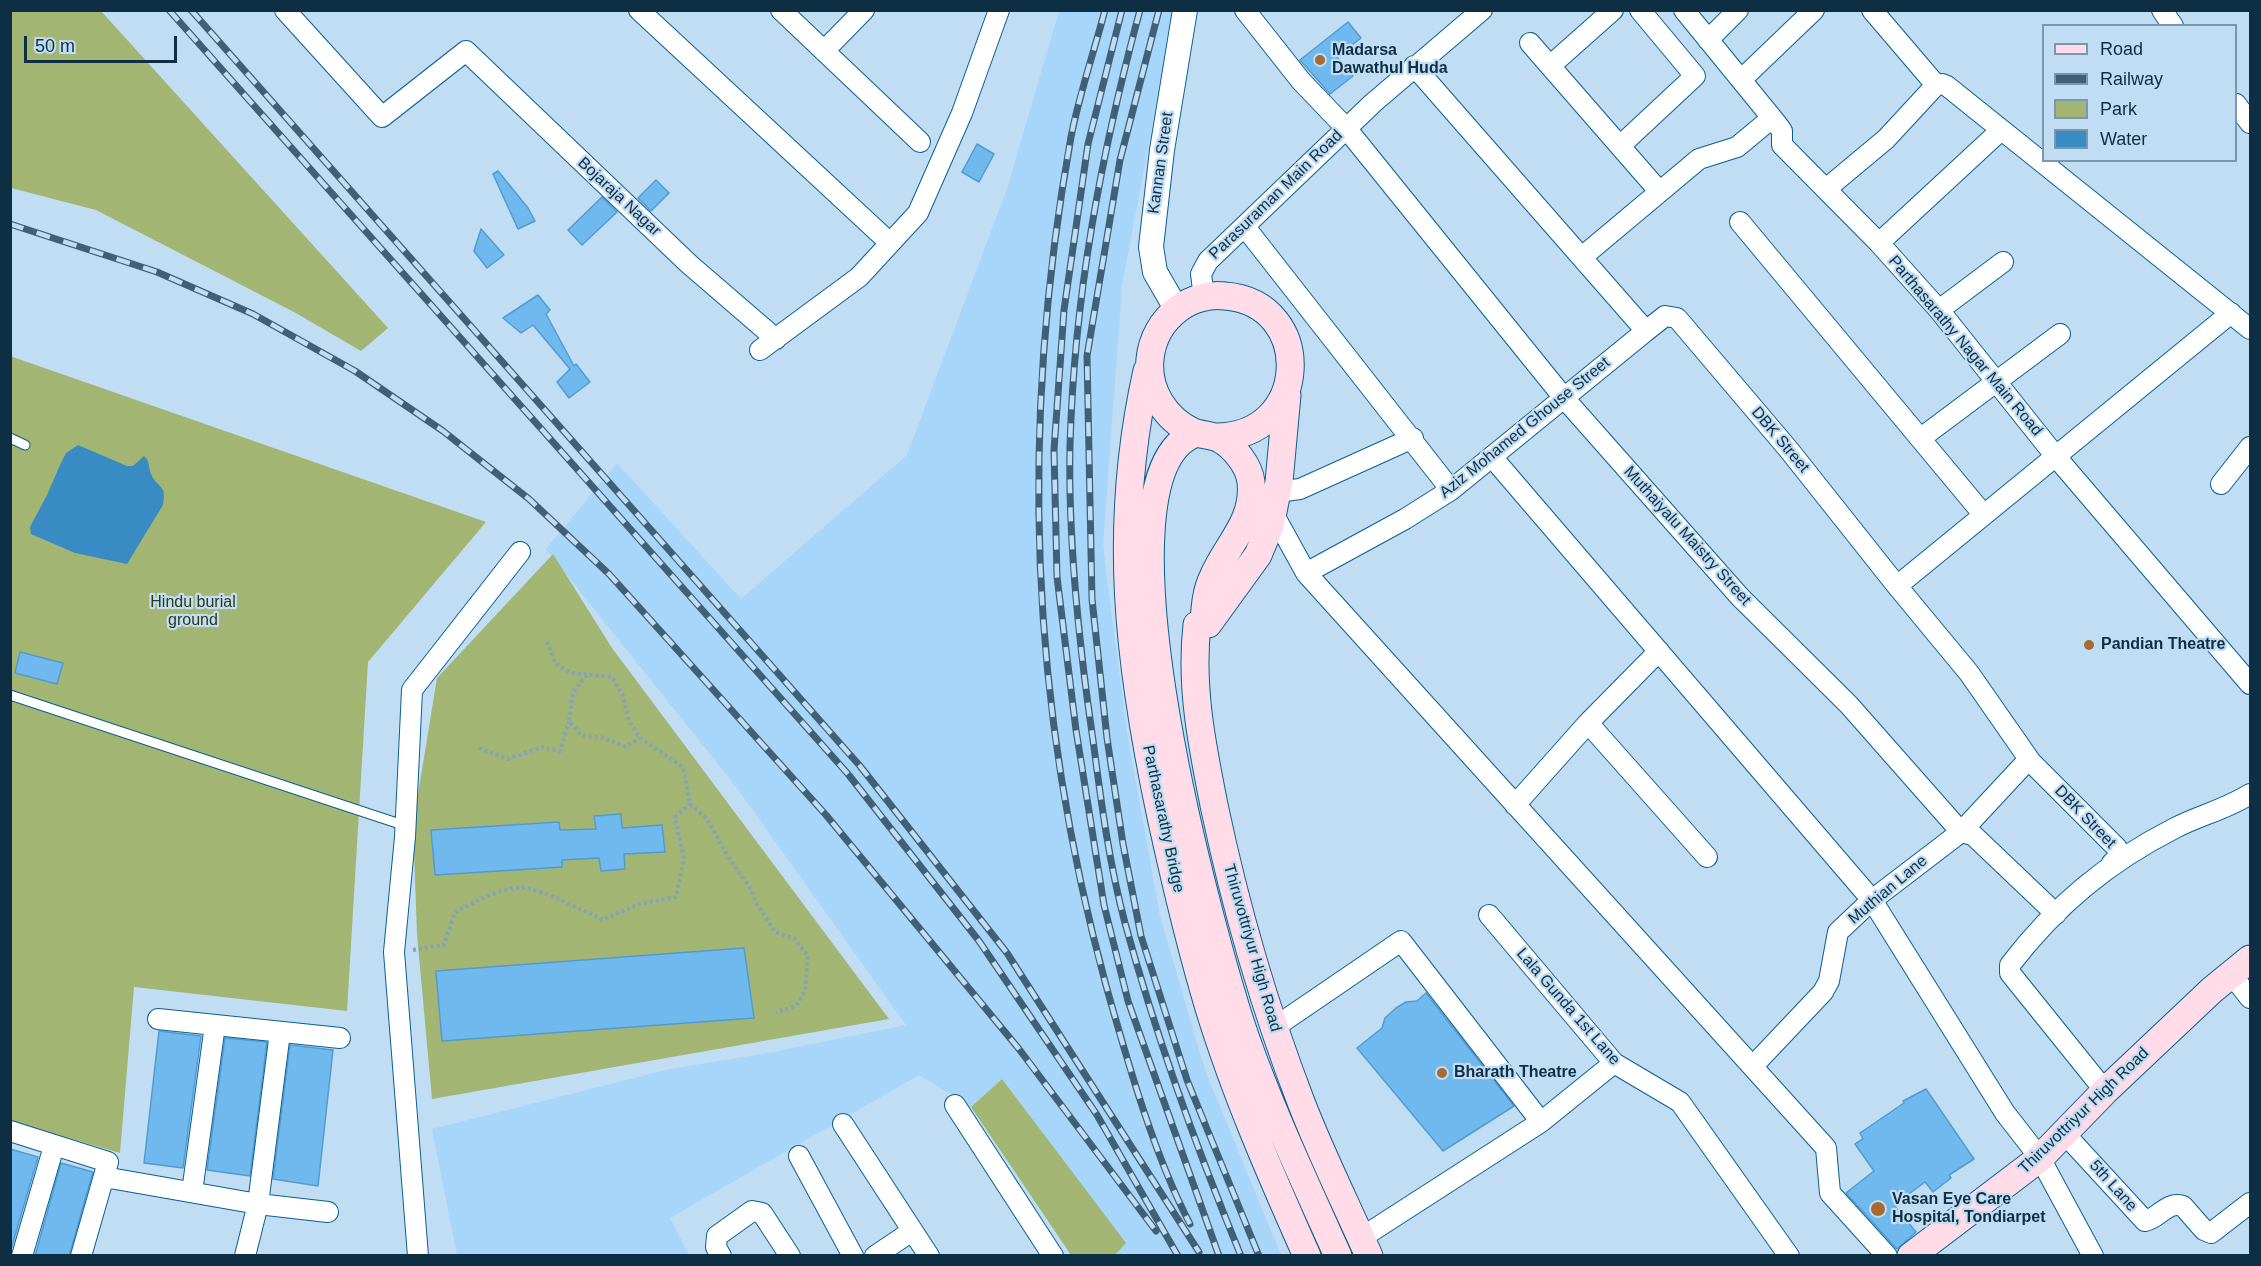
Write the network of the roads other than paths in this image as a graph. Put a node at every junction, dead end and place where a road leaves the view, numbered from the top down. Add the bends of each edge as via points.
1 (639, 10) edge
2 (781, 10) edge
3 (864, 10) edge
4 (999, 10) edge
5 (1185, 10) edge
6 (1245, 10) edge
7 (1482, 10) edge
8 (1613, 10) edge
9 (1640, 10) edge
10 (1684, 10) edge
11 (1738, 10) edge
12 (1814, 10) edge
13 (1872, 10) edge
14 (2162, 10) edge
15 (286, 11) edge
16 (2172, 24) edge
17 (1708, 40) junction
18 (1530, 43) dead end
19 (824, 51) junction
20 (1414, 66) junction
21 (1550, 66) junction
22 (1742, 80) junction
23 (1936, 85) junction
24 (2237, 107) edge
25 (1772, 118) junction
26 (2250, 123) edge
27 (1346, 128) junction
28 (2001, 131) junction
29 (920, 142) dead end
30 (1621, 146) junction
31 (1826, 189) junction
32 (1659, 191) junction
33 (1740, 222) dead end
34 (1245, 228) junction
35 (890, 243) junction
36 (1879, 243) junction
37 (1582, 257) junction
38 (2002, 262) dead end
39 (1204, 297) junction
40 (1177, 310) junction
41 (1939, 310) junction
42 (2231, 313) junction
43 (2250, 329) edge
44 (1646, 331) junction
45 (2060, 334) dead end
46 (1149, 362) junction
47 (1997, 383) junction
48 (1288, 389) junction
49 (1564, 398) junction
50 (1206, 435) junction
51 (10, 438) edge
52 (1413, 438) junction
53 (1921, 438) junction
54 (25, 445) dead end
55 (2250, 447) edge
56 (1492, 457) junction
57 (2057, 458) junction
58 (2221, 484) dead end
59 (1451, 490) junction
60 (1275, 502) junction
61 (1983, 514) junction
62 (520, 552) dead end
63 (1306, 573) junction
64 (1897, 586) junction
65 (1197, 625) junction
66 (1659, 651) junction
67 (1146, 656) junction
68 (2250, 684) edge
69 (10, 695) edge
70 (1588, 723) junction
71 (2029, 759) junction
72 (2250, 794) edge
73 (1515, 805) junction
74 (406, 826) junction
75 (1960, 832) junction
76 (1707, 857) dead end
77 (2112, 863) junction
78 (1872, 900) junction
79 (2056, 914) junction
80 (1489, 915) dead end
81 (2241, 966) edge
82 (2250, 998) edge
83 (158, 1019) dead end
84 (215, 1025) junction
85 (1275, 1027) junction
86 (280, 1032) junction
87 (340, 1038) dead end
88 (1614, 1063) junction
89 (1753, 1066) junction
90 (2105, 1092) junction
91 (955, 1105) dead end
92 (1541, 1122) junction
93 (843, 1124) dead end
94 (10, 1131) edge
95 (2064, 1133) junction
96 (54, 1146) junction
97 (799, 1156) dead end
98 (2040, 1158) junction
99 (106, 1169) junction
100 (192, 1192) junction
101 (2250, 1203) edge
102 (258, 1204) junction
103 (328, 1212) dead end
104 (912, 1232) junction
105 (1365, 1247) edge
106 (2092, 1255) edge
107 (22, 1256) edge
108 (81, 1256) edge
109 (245, 1256) edge
110 (418, 1256) edge
111 (721, 1256) edge
112 (790, 1256) edge
113 (852, 1256) edge
114 (875, 1256) edge
115 (929, 1256) edge
116 (1053, 1256) edge
117 (1307, 1256) edge
118 (1338, 1256) edge
119 (1789, 1256) edge
120 (1887, 1256) edge
121 (1911, 1256) edge

1 - 35 street
2 - 19 street
3 - 19 street
4 - 35 street via 962,113 924,201
5 - 40 street, Kannan Street via 1150,247 1155,272
6 - 27 street, Muthaiyalu Maistry Street via 1301,81
7 - 20 street, Parasuraman Main Road
8 - 21 street
9 - 30 street via 1695,76
10 - 17 street, Parthasarathy Nagar Main Road
11 - 17 street
12 - 22 street
13 - 23 street
14 - 16 street
15 - 35 street, Bojaraja Nagar via 382,117 466,51 768,345 859,277
17 - 22 street, Parthasarathy Nagar Main Road
18 - 21 street
19 - 29 street
20 - 27 street, Parasuraman Main Road
20 - 37 street
21 - 30 street
22 - 25 street, Parthasarathy Nagar Main Road
23 - 28 street via 1947,86
23 - 31 street via 1886,139
24 - 26 street
25 - 31 street, Parthasarathy Nagar Main Road via 1782,131 1782,145
25 - 32 street via 1737,147 1699,159
27 - 34 street, Parasuraman Main Road
27 - 49 street, Muthaiyalu Maistry Street
28 - 36 street
28 - 42 street
30 - 32 street
31 - 36 street, Parthasarathy Nagar Main Road
32 - 37 street
33 - 53 street
34 - 39 street, Parasuraman Main Road via 1202,268
34 - 52 street
36 - 41 street, Parthasarathy Nagar Main Road
37 - 44 street
38 - 41 street
39 - 40 main road
39 - 48 main road via 1241,299 1272,319 1290,352
40 - 46 main road via 1156,335
41 - 47 street, Parthasarathy Nagar Main Road
42 - 43 street
42 - 57 street
44 - 49 street, Aziz Mohamed Ghouse Street
44 - 64 street, DBK Street via 1665,316 1677,318
45 - 47 street
46 - 50 main road via 1161,406 1181,425
46 - 67 main road, Parthasarathy Bridge via 1133,443 1126,507 1128,597
47 - 53 street
47 - 57 street, Parthasarathy Nagar Main Road
48 - 50 main road via 1280,406 1260,426 1243,434
48 - 60 main road
49 - 56 street, Aziz Mohamed Ghouse Street
49 - 75 street, Muthaiyalu Maistry Street via 1740,597 1849,705
50 - 65 main road, Thiruvottriyur High Road via 1232,449 1246,467 1251,501 1240,533 1213,577 1204,622
50 - 67 main road, Parthasarathy Bridge via 1180,441 1156,489 1148,555
51 - 54 lane
52 - 59 street
52 - 60 street
53 - 61 street
55 - 58 street
56 - 59 street, Aziz Mohamed Ghouse Street
56 - 66 street
57 - 61 street
57 - 68 street, Parthasarathy Nagar Main Road
59 - 63 street, Aziz Mohamed Ghouse Street
60 - 63 street
60 - 65 main road via 1265,541 1250,567 1208,624
61 - 64 street
62 - 74 street via 412,690
63 - 73 street
64 - 71 street, DBK Street via 1969,673
65 - 85 main road, Thiruvottriyur High Road via 1199,730 1229,870
66 - 70 street
66 - 78 street
67 - 117 main road, Parthasarathy Bridge via 1152,776 1183,914 1246,1111
67 - 118 main road, Parthasarathy Bridge via 1228,982 1267,1094
69 - 74 lane
70 - 73 street
70 - 76 street
71 - 75 street, Muthian Lane
71 - 77 street, DBK Street via 2116,848 2119,857
72 - 77 street via 2176,827
73 - 89 street
74 - 110 street via 394,952
75 - 78 street, Muthian Lane
75 - 79 street, Muthaiyalu Maistry Street via 1973,835
77 - 79 street
78 - 89 street, Muthian Lane via 1838,932 1829,981 1823,992
78 - 98 street via 2005,1113
79 - 90 street via 2011,962 2009,970
80 - 88 street, Lala Gunda 1st Lane
81 - 82 street
81 - 90 main road, Thiruvottriyur High Road
83 - 84 street
84 - 86 street
84 - 100 street
85 - 92 street via 1401,941
85 - 105 main road, Thiruvottriyur High Road via 1311,1128
86 - 87 street
86 - 102 street
88 - 92 street
88 - 119 street, Lala Gunda 1st Lane via 1680,1102
89 - 120 street via 1826,1148 1830,1193
90 - 95 main road, Thiruvottriyur High Road
91 - 116 street
92 - 105 street
93 - 104 street
94 - 96 street
95 - 98 main road, Thiruvottriyur High Road
95 - 101 street, 5th Lane via 2145,1221 2168,1206 2179,1204 2211,1233
96 - 99 street
96 - 107 street
97 - 113 street
98 - 106 street
98 - 121 main road, Thiruvottriyur High Road
99 - 100 street
99 - 108 street
100 - 102 street
102 - 103 street
102 - 109 street
104 - 114 street
104 - 115 street
111 - 112 street via 716,1247 717,1236 752,1211 758,1211

